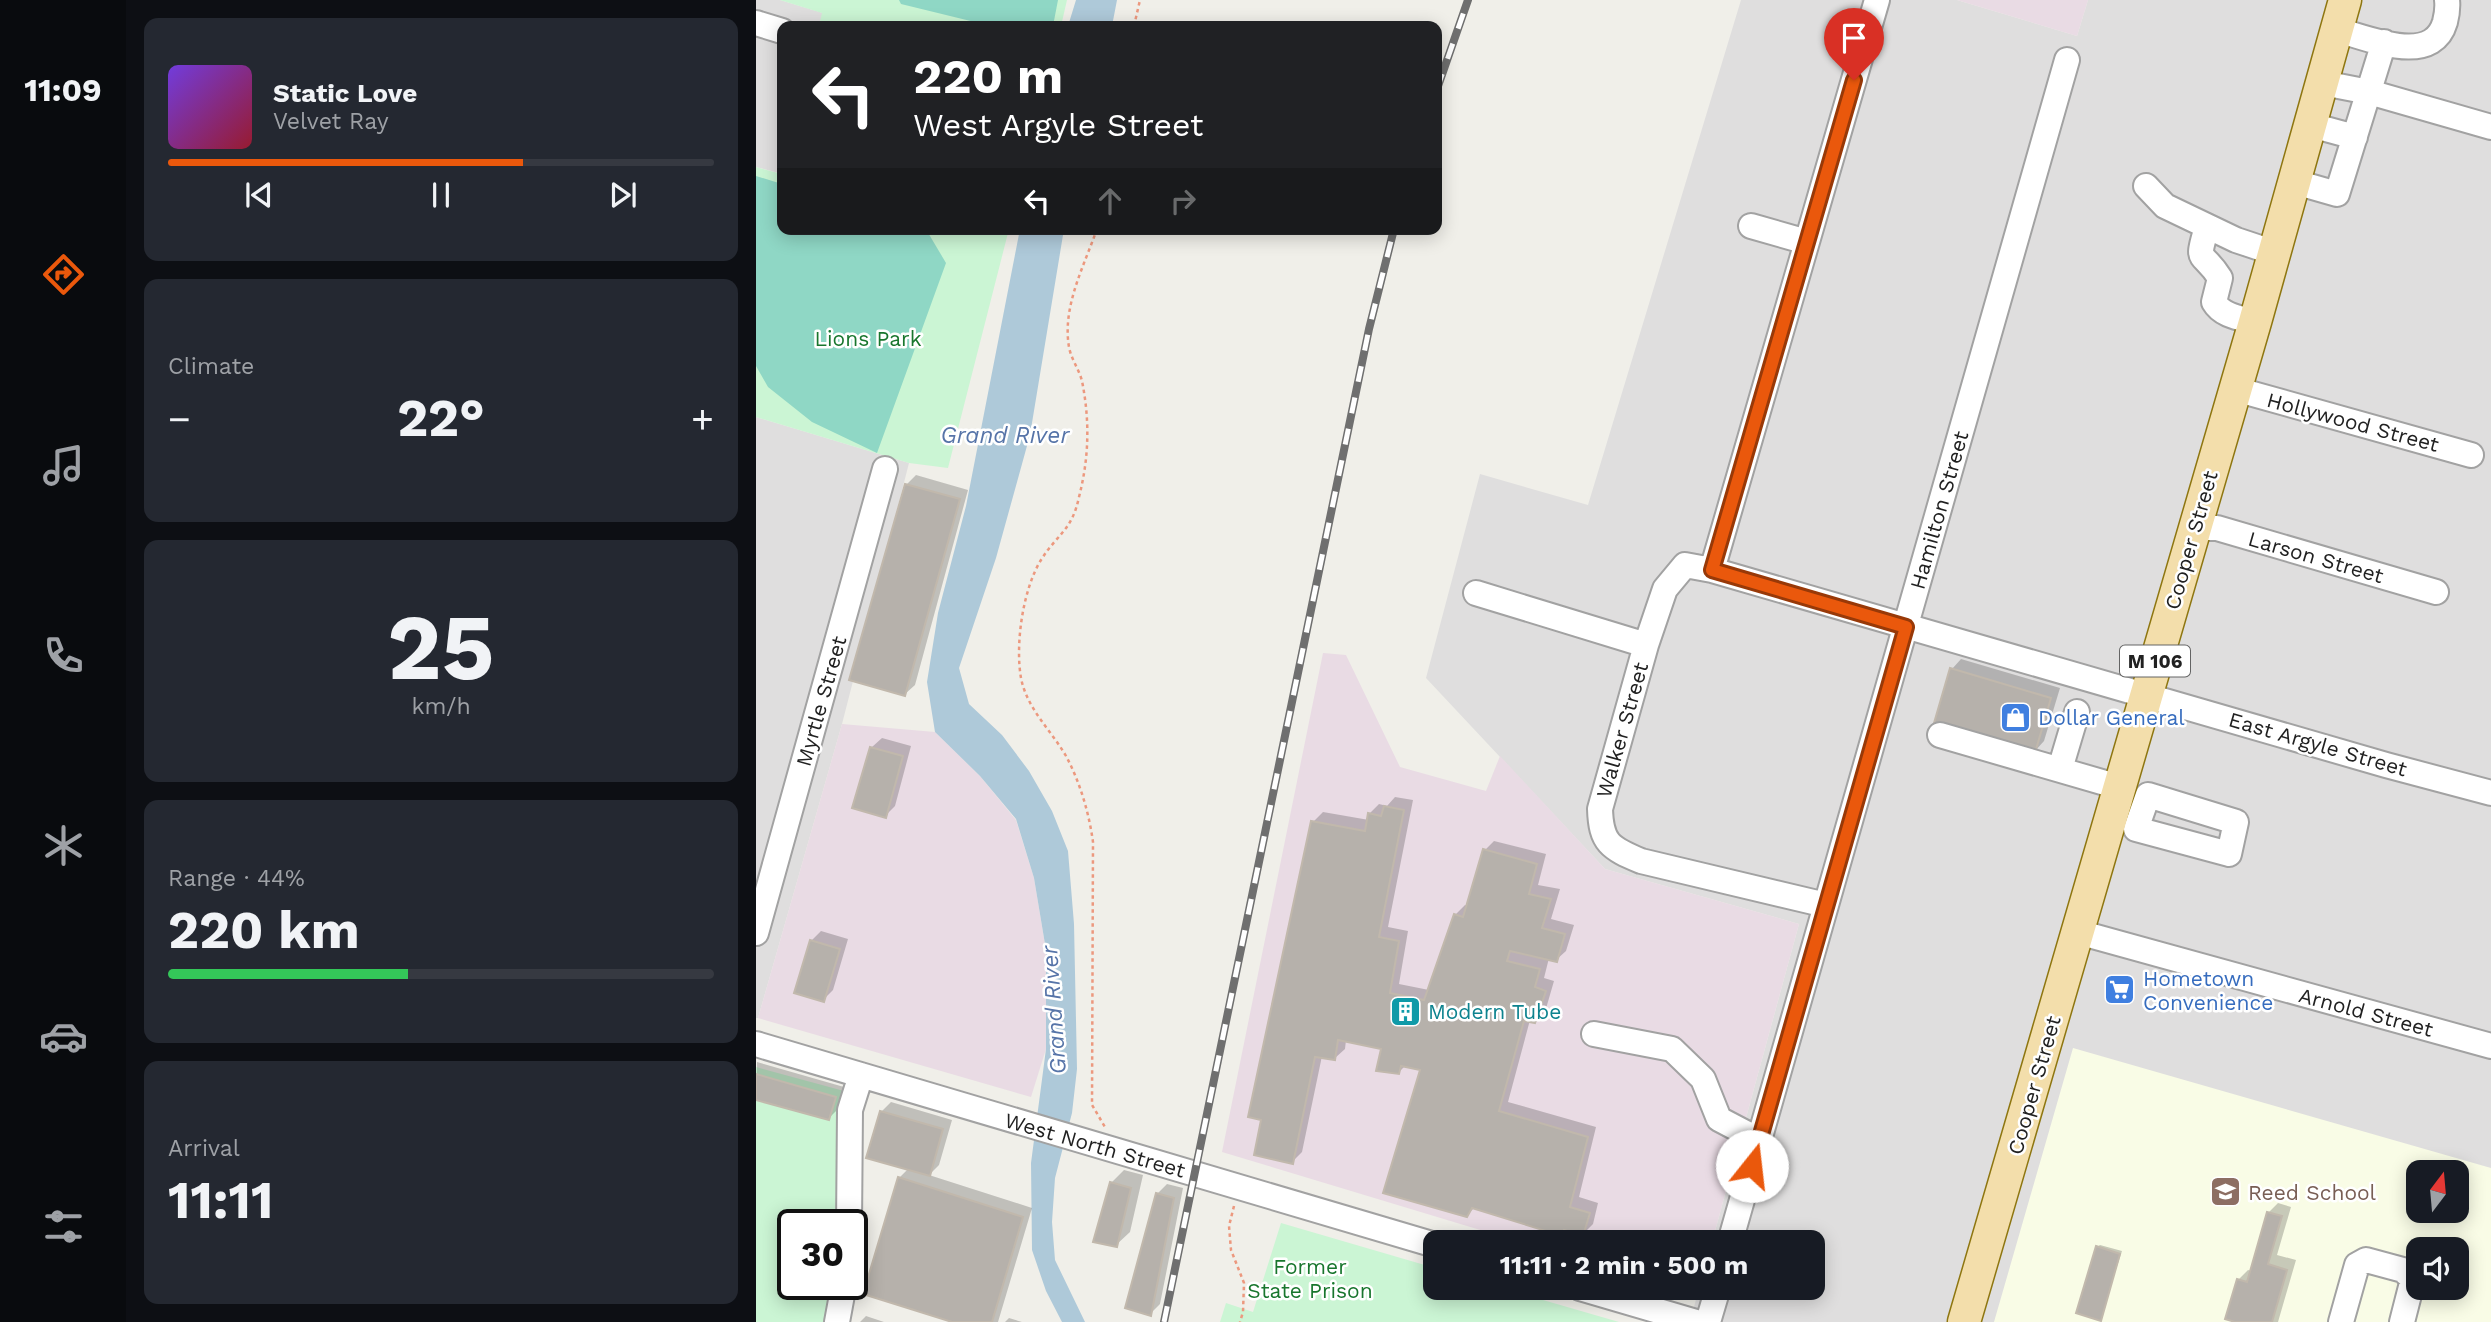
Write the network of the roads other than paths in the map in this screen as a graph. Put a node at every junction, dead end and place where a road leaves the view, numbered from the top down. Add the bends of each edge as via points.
1 (1877, 0) edge
2 (2447, 0) edge
3 (2341, 15) edge
4 (756, 23) edge
5 (777, 29) edge
6 (2384, 42) junction
7 (2067, 60) dead end
8 (2323, 83) junction
9 (2369, 92) junction
10 (2311, 125) junction
11 (2491, 127) edge
12 (2355, 137) junction
13 (2295, 182) junction
14 (2146, 186) dead end
15 (1751, 226) dead end
16 (2207, 227) junction
17 (1807, 242) junction
18 (2275, 253) junction
19 (2255, 321) junction
20 (2235, 389) junction
21 (2471, 455) dead end
22 (886, 469) dead end
23 (2195, 528) junction
24 (1685, 565) joint
25 (1712, 570) junction
26 (2436, 592) dead end
27 (1476, 593) dead end
28 (1906, 627) junction
29 (1646, 645) junction
30 (2145, 695) junction
31 (2077, 712) dead end
32 (1940, 735) dead end
33 (2060, 769) junction
34 (2491, 793) edge
35 (2124, 806) junction
36 (1826, 905) junction
37 (2078, 932) junction
38 (756, 933) edge
39 (1594, 1034) dead end
40 (756, 1044) edge
41 (2491, 1046) edge
42 (861, 1074) junction
43 (1759, 1140) junction
44 (849, 1209) edge
45 (1734, 1230) edge
46 (1423, 1241) edge
47 (841, 1300) edge
48 (1621, 1300) edge
49 (1714, 1300) edge
50 (837, 1322) edge
51 (1696, 1322) edge
52 (1708, 1322) edge
53 (1964, 1322) edge
54 (2341, 1322) edge
55 (2402, 1322) edge

1 - 17 street
2 - 6 street via 2441,34 2425,46
3 - 6 street
3 - 8 main road, Cooper Street / M 106
4 - 5 street
6 - 9 street
7 - 28 street, Hamilton Street
8 - 9 street
8 - 10 main road, Cooper Street / M 106
9 - 11 street
9 - 12 street
10 - 12 street
10 - 13 main road, Cooper Street / M 106
12 - 13 street via 2337,194
13 - 18 main road, Cooper Street / M 106
14 - 16 street via 2165,206
15 - 17 street
16 - 18 street
16 - 19 street via 2199,252 2220,278 2214,302 2232,316
17 - 25 street
18 - 19 main road, Cooper Street / M 106
19 - 20 main road, Cooper Street / M 106
20 - 21 street, Hollywood Street
20 - 23 main road, Cooper Street / M 106
22 - 38 street, Myrtle Street
23 - 26 street, Larson Street via 2217,528
23 - 30 main road, Cooper Street / M 106
24 - 25 street, East Argyle Street
24 - 29 street, Walker Street via 1665,589
25 - 28 street, East Argyle Street
27 - 29 street
28 - 30 street, East Argyle Street
28 - 36 street, Hamilton Street
29 - 36 street, Walker Street via 1600,809 1605,840 1641,861
30 - 34 street, East Argyle Street
30 - 35 main road, Cooper Street / M 106
31 - 33 street
32 - 33 street
33 - 35 street
35 - 37 main road, Cooper Street / M 106
36 - 43 street, Hamilton Street
37 - 41 street, Arnold Street
37 - 53 main road, Cooper Street / M 106
39 - 43 street via 1672,1049 1703,1079 1719,1119
40 - 42 street, West North Street
42 - 44 street via 850,1110
42 - 46 street, West North Street
43 - 45 street, Hamilton Street
47 - 50 street
48 - 51 street
49 - 52 street
54 - 55 street via 2357,1265 2366,1260 2403,1270 2413,1279

